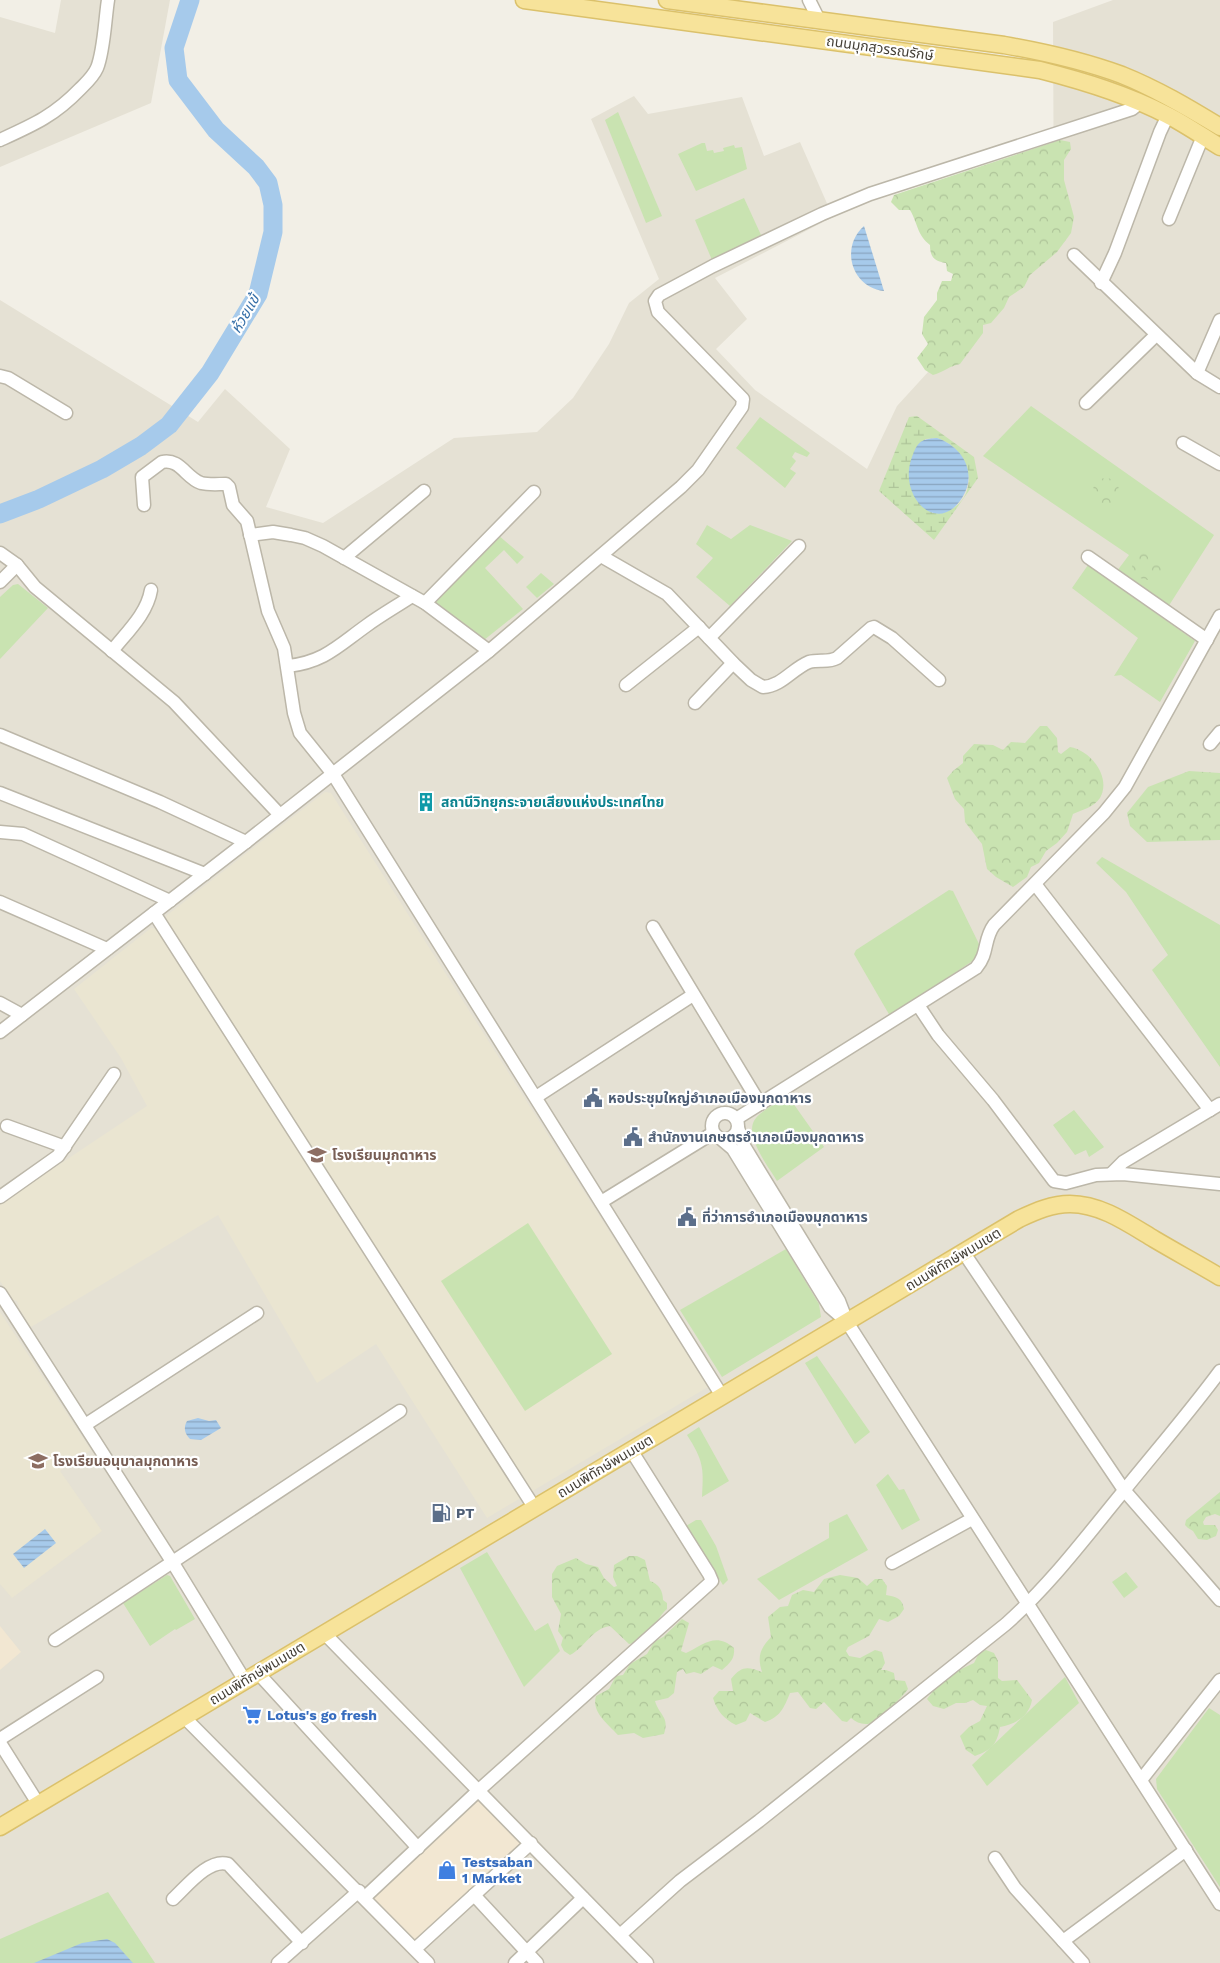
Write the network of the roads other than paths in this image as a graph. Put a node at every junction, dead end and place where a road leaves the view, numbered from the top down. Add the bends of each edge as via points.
1 (108, 0) edge
2 (524, 0) edge
3 (667, 0) edge
4 (808, 0) edge
5 (819, 20) junction
6 (856, 25) junction
7 (853, 44) junction
8 (1141, 102) junction
9 (1168, 115) junction
10 (1220, 127) edge
11 (1203, 136) junction
12 (0, 140) edge
13 (1220, 146) edge
14 (1169, 219) dead end
15 (1074, 255) dead end
16 (1100, 283) junction
17 (1220, 320) edge
18 (1156, 335) junction
19 (1197, 373) junction
20 (0, 376) edge
21 (1220, 388) edge
22 (1086, 403) dead end
23 (66, 414) dead end
24 (1184, 443) dead end
25 (1220, 464) edge
26 (424, 491) dead end
27 (534, 492) dead end
28 (144, 505) dead end
29 (250, 535) junction
30 (798, 546) dead end
31 (2, 554) edge
32 (601, 556) junction
33 (1088, 557) dead end
34 (344, 558) junction
35 (17, 565) junction
36 (0, 582) edge
37 (151, 590) dead end
38 (412, 596) junction
39 (424, 603) junction
40 (1220, 616) edge
41 (699, 627) junction
42 (709, 638) junction
43 (1207, 640) junction
44 (112, 651) junction
45 (489, 651) junction
46 (733, 663) junction
47 (288, 666) junction
48 (939, 680) dead end
49 (626, 685) dead end
50 (695, 703) dead end
51 (1220, 732) edge
52 (0, 735) edge
53 (1210, 744) dead end
54 (333, 774) junction
55 (0, 793) edge
56 (280, 815) junction
57 (0, 832) edge
58 (246, 842) junction
59 (205, 874) junction
60 (1035, 884) junction
61 (170, 901) junction
62 (0, 902) edge
63 (154, 913) junction
64 (654, 927) dead end
65 (107, 949) junction
66 (693, 995) junction
67 (0, 1003) edge
68 (918, 1005) junction
69 (22, 1015) junction
70 (0, 1032) edge
71 (114, 1074) dead end
72 (536, 1097) junction
73 (760, 1104) junction
74 (1215, 1107) edge
75 (737, 1123) junction
76 (7, 1126) dead end
77 (716, 1136) junction
78 (66, 1147) junction
79 (1111, 1174) junction
80 (1220, 1184) edge
81 (0, 1197) edge
82 (601, 1202) junction
83 (964, 1253) junction
84 (1220, 1277) edge
85 (0, 1293) edge
86 (257, 1313) dead end
87 (847, 1322) junction
88 (1220, 1371) edge
89 (722, 1396) junction
90 (400, 1411) dead end
91 (85, 1425) junction
92 (631, 1450) junction
93 (1124, 1490) junction
94 (534, 1507) junction
95 (972, 1519) junction
96 (892, 1563) dead end
97 (173, 1564) junction
98 (1220, 1600) edge
99 (1028, 1604) junction
100 (324, 1632) junction
101 (55, 1640) dead end
102 (97, 1677) dead end
103 (251, 1677) junction
104 (1220, 1680) edge
105 (184, 1717) junction
106 (0, 1739) edge
107 (0, 1743) edge
108 (1141, 1780) junction
109 (479, 1790) junction
110 (39, 1805) junction
111 (0, 1827) edge
112 (530, 1843) junction
113 (418, 1848) junction
114 (1186, 1850) junction
115 (995, 1858) dead end
116 (362, 1894) junction
117 (474, 1895) junction
118 (583, 1898) junction
119 (173, 1899) dead end
120 (1220, 1904) edge
121 (620, 1935) junction
122 (1063, 1941) junction
123 (302, 1944) junction
124 (415, 1949) junction
125 (527, 1952) junction
126 (278, 1963) edge
127 (428, 1963) edge
128 (515, 1963) edge
129 (538, 1963) edge
130 (647, 1963) edge
131 (1084, 1963) edge

1 - 12 street via 97,68 92,77 47,118
2 - 7 main road, ถนนมุกสุวรรณรักษ์
3 - 5 main road, ถนนมุกสุวรรณรักษ์
4 - 5 street
5 - 6 main road, ถนนมุกสุวรรณรักษ์
6 - 7 main road
6 - 10 main road, ถนนมุกสุวรรณรักษ์ via 1004,45 1084,62 1177,101
7 - 8 main road, ถนนมุกสุวรรณรักษ์ via 1040,70
8 - 9 main road, ถนนมุกสุวรรณรักษ์
8 - 32 street via 1132,110 838,207 659,295 655,305 658,312 742,397 744,405 698,470
9 - 11 main road, ถนนมุกสุวรรณรักษ์
9 - 16 street via 1115,253
11 - 13 main road, ถนนมุกสุวรรณรักษ์
11 - 14 street
15 - 16 street
16 - 18 street
17 - 19 street
18 - 19 street
18 - 22 street
19 - 21 street
20 - 23 street
24 - 25 street
26 - 34 street
27 - 39 street
28 - 29 street via 142,477 162,462 171,461 201,483 228,485 234,505 247,522
29 - 34 street via 273,532 305,538
29 - 47 street via 268,611
30 - 42 street
31 - 35 street
32 - 41 street via 667,594
32 - 45 street
33 - 43 street
34 - 38 street
35 - 36 street
35 - 44 street via 35,587
37 - 44 street via 145,610
38 - 39 street
38 - 47 street via 323,657
39 - 45 street
40 - 43 street
41 - 42 street
41 - 49 street
42 - 46 street
43 - 60 street via 1125,787
44 - 56 street via 174,702
45 - 54 street
46 - 48 street via 756,684 771,687 810,662 833,661 874,627 892,638
46 - 50 street
47 - 54 street via 300,733
51 - 53 street
52 - 58 street
54 - 56 street
54 - 72 street
55 - 59 street
56 - 58 street
57 - 61 street via 23,834
58 - 59 street
59 - 61 street
60 - 68 street via 994,925 976,968
60 - 74 street
61 - 63 street
62 - 65 street
63 - 65 street
63 - 94 street
64 - 66 street
65 - 69 street
66 - 72 street
66 - 73 street
67 - 69 street
68 - 73 street
68 - 79 street via 938,1035 993,1100 1054,1181 1066,1184
69 - 70 street
71 - 78 street
72 - 82 street
73 - 75 street
74 - 79 street via 1123,1162
75 - 77 street via 736,1132 729,1138
75 - 77 street via 730,1113 718,1114 711,1124
75 - 87 street via 744,1146 839,1301
76 - 78 street
77 - 82 street
77 - 87 street via 732,1149 830,1307
78 - 81 street
79 - 80 street
82 - 89 street
83 - 84 main road, ถนนพิทักษ์พนมเขต via 1038,1210 1055,1205 1078,1205 1101,1210 1121,1220
83 - 87 main road, ถนนพิทักษ์พนมเขต
83 - 93 street
85 - 91 street
86 - 91 street
87 - 89 main road, ถนนพิทักษ์พนมเขต
87 - 95 street
88 - 93 street
89 - 92 main road, ถนนพิทักษ์พนมเขต
90 - 97 street
91 - 97 street
92 - 94 main road, ถนนพิทักษ์พนมเขต
92 - 109 street via 712,1581
93 - 98 street
93 - 99 street
94 - 100 main road, ถนนพิทักษ์พนมเขต
95 - 96 street
95 - 99 street
97 - 101 street
97 - 103 street
99 - 108 street
99 - 121 street via 680,1881
100 - 103 main road, ถนนพิทักษ์พนมเขต
100 - 109 street
102 - 106 street
103 - 105 main road, ถนนพิทักษ์พนมเขต
103 - 113 street
104 - 108 street
105 - 110 main road, ถนนพิทักษ์พนมเขต
105 - 116 street
107 - 110 street
108 - 114 street
109 - 112 street
109 - 113 street
110 - 111 main road, ถนนพิทักษ์พนมเขต
112 - 117 street
112 - 118 street
113 - 116 street
114 - 120 street
114 - 122 street
115 - 122 street via 1016,1888
116 - 123 street
116 - 124 street
117 - 124 street
117 - 125 street
118 - 121 street
118 - 125 street
119 - 123 street via 210,1865 228,1864
121 - 130 street
122 - 131 street
123 - 126 street
124 - 127 street
125 - 128 street
125 - 129 street

